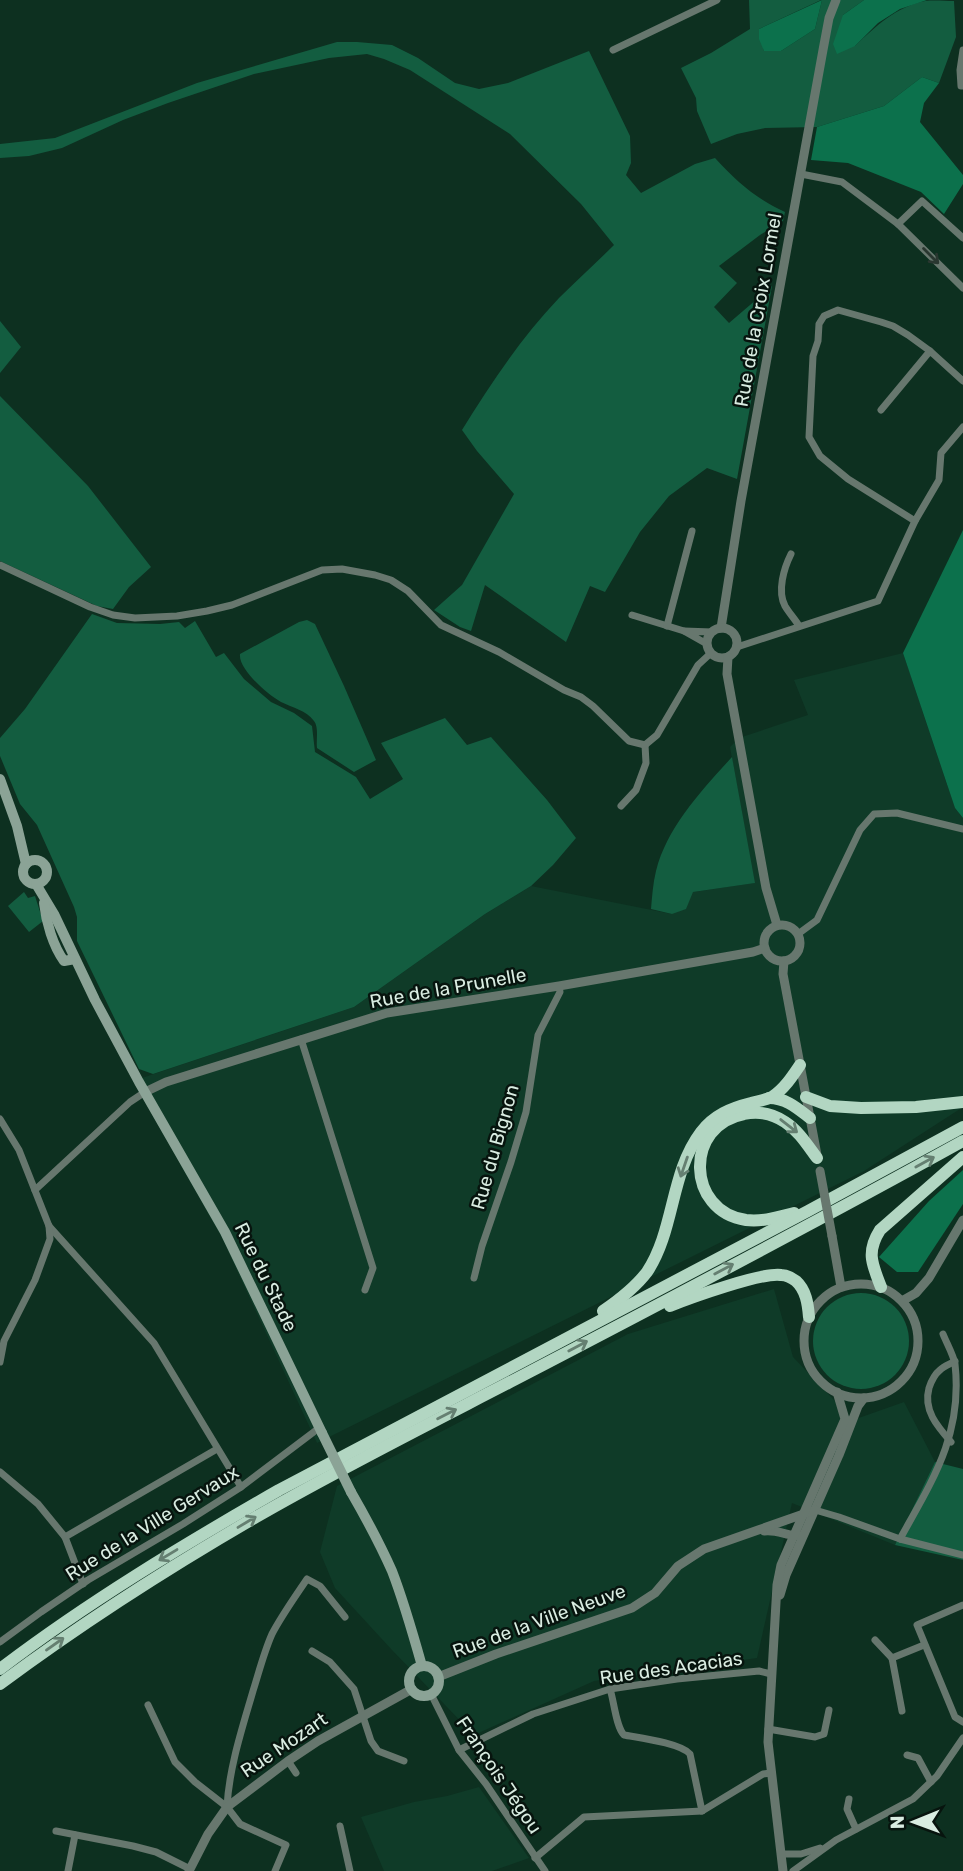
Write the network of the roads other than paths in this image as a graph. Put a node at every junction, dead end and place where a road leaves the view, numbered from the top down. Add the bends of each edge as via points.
1 (717, 0) edge
2 (836, 0) edge
3 (613, 50) dead end
4 (963, 50) edge
5 (963, 86) edge
6 (801, 174) junction
7 (898, 224) junction
8 (963, 238) edge
9 (963, 288) edge
10 (930, 351) junction
11 (963, 381) edge
12 (881, 410) dead end
13 (963, 427) edge
14 (915, 522) junction
15 (692, 531) dead end
16 (791, 554) dead end
17 (0, 565) edge
18 (632, 615) dead end
19 (667, 626) junction
20 (799, 626) junction
21 (717, 630) junction
22 (684, 631) junction
23 (737, 647) junction
24 (709, 648) junction
25 (727, 657) junction
26 (645, 745) junction
27 (0, 779) edge
28 (621, 806) dead end
29 (963, 829) edge
30 (31, 862) junction
31 (41, 880) junction
32 (44, 897) junction
33 (54, 914) junction
34 (777, 925) junction
35 (801, 931) junction
36 (765, 948) junction
37 (70, 960) junction
38 (784, 961) junction
39 (559, 986) junction
40 (301, 1039) junction
41 (800, 1065) junction
42 (145, 1092) junction
43 (806, 1097) junction
44 (769, 1098) junction
45 (963, 1101) edge
46 (810, 1118) junction
47 (0, 1119) edge
48 (963, 1127) edge
49 (963, 1141) edge
50 (963, 1157) edge
51 (819, 1165) junction
52 (35, 1190) junction
53 (808, 1211) junction
54 (963, 1220) edge
55 (49, 1226) junction
56 (474, 1278) dead end
57 (841, 1287) junction
58 (881, 1287) junction
59 (365, 1290) dead end
60 (902, 1301) junction
61 (642, 1313) junction
62 (809, 1317) junction
63 (943, 1334) dead end
64 (556, 1343) junction
65 (0, 1362) edge
66 (955, 1362) junction
67 (836, 1392) junction
68 (864, 1398) junction
69 (321, 1430) junction
70 (951, 1442) junction
71 (217, 1449) junction
72 (829, 1458) junction
73 (0, 1472) edge
74 (241, 1487) junction
75 (815, 1510) junction
76 (803, 1514) junction
77 (755, 1532) junction
78 (799, 1535) junction
79 (65, 1537) junction
80 (900, 1539) junction
81 (963, 1555) edge
82 (83, 1584) junction
83 (963, 1605) edge
84 (776, 1610) junction
85 (345, 1617) dead end
86 (875, 1640) dead end
87 (0, 1642) edge
88 (924, 1645) junction
89 (312, 1651) dead end
90 (892, 1658) junction
91 (422, 1666) junction
92 (0, 1669) edge
93 (771, 1674) junction
94 (438, 1677) junction
95 (0, 1684) edge
96 (411, 1689) junction
97 (610, 1689) junction
98 (431, 1694) junction
99 (148, 1705) dead end
100 (829, 1710) dead end
101 (902, 1711) dead end
102 (363, 1715) junction
103 (963, 1722) edge
104 (768, 1729) junction
105 (963, 1738) edge
106 (459, 1750) junction
107 (907, 1755) dead end
108 (288, 1761) junction
109 (404, 1762) dead end
110 (296, 1773) dead end
111 (771, 1773) junction
112 (931, 1782) junction
113 (849, 1799) dead end
114 (227, 1807) junction
115 (702, 1811) junction
116 (340, 1826) dead end
117 (856, 1829) junction
118 (56, 1831) dead end
119 (75, 1835) junction
120 (827, 1846) junction
121 (782, 1854) junction
122 (535, 1858) junction
123 (190, 1870) edge
124 (68, 1871) edge
125 (275, 1871) edge
126 (350, 1871) edge
127 (545, 1871) edge
128 (783, 1871) edge
129 (793, 1871) edge

1 - 3 street
2 - 6 street, Rue de la Croix Lormel
4 - 5 street
6 - 7 street via 842,182
6 - 21 street, Rue de la Croix Lormel
7 - 8 street via 922,201
7 -> 9 street
10 - 11 street
10 - 12 street
10 - 14 street via 893,326 838,310 819,324 813,356 809,437 820,456
13 - 14 street via 941,453 939,480
14 - 20 street via 878,601
15 - 19 street
16 - 20 street via 782,589 784,604
17 - 26 street via 90,607 135,618 177,616 232,605 322,570 375,575 408,591 441,625 581,697 629,741
18 - 19 street
19 - 22 street
20 - 23 street
21 - 22 street
21 - 23 street via 726,628 734,633
21 - 24 street via 708,639
22 - 24 street
23 - 25 street
24 - 25 street via 719,657
24 - 26 street via 657,735
25 - 34 street via 766,888
26 - 28 street via 646,762 636,790
27 - 30 main road, Rue du Stade
29 - 35 street via 897,813 874,814 860,830 817,920
30 - 31 main road, Rue du Stade via 46,866
30 - 31 main road, Rue du Stade via 23,872 26,879 32,883
31 - 32 main road, Rue du Stade
31 - 33 main road, Rue du Stade
32 - 33 main road, Rue du Stade
32 - 37 main road via 58,953
33 - 37 main road, Rue du Stade
34 - 35 street
34 - 36 street via 768,932
35 - 38 street via 798,951
36 - 38 street via 772,958
36 - 39 street, Rue de la Prunelle
37 - 42 main road, Rue du Stade
38 - 41 street
39 - 40 street, Rue de la Prunelle via 387,1013
39 - 56 street, Rue du Bignon via 538,1035 526,1112
40 - 42 street, Rue de la Prunelle
40 - 59 street via 373,1268
41 - 43 street
41 - 44 highway via 784,1088
42 - 52 street
42 - 69 main road, Rue du Stade via 225,1232
43 - 45 highway via 830,1106 861,1108
43 - 46 street
44 - 46 highway via 789,1102
44 -> 64 highway via 735,1107 703,1130 688,1155 660,1244 646,1272 625,1295
46 - 51 street
47 - 52 street
48 - 53 highway
61 -> 49 highway
50 - 58 highway via 872,1242 871,1262
53 -> 51 highway via 760,1220 739,1218 719,1209 699,1170 702,1149 715,1128 736,1115 756,1112 793,1127
51 - 57 street, bridge
52 - 55 street
53 - 64 highway
54 - 60 street via 929,1278
55 - 65 street via 50,1239 4,1341
55 - 71 street via 154,1343
57 - 58 street
57 - 62 street via 817,1304
58 - 60 street
60 - 68 street via 917,1328 915,1360 897,1386
61 - 62 highway via 762,1276 782,1275 800,1286
95 -> 61 highway via 139,1587 258,1516
62 - 67 street via 808,1361 820,1380
63 - 66 street
64 -> 92 highway via 208,1530 89,1605
66 - 70 street via 958,1394
66 - 70 street via 939,1371 927,1395 937,1426
67 - 68 street
67 - 72 street via 845,1419
68 - 75 street
69 - 74 street, Rue de la Ville Gervaux
69 - 91 main road, Rue du Stade, bridge via 392,1572
70 - 80 street
71 - 74 street
71 - 79 street
72 - 75 street via 812,1504
72 - 76 street
73 - 79 street via 38,1504
74 - 82 street, Rue de la Ville Gervaux
75 - 76 street, Rue de la Ville Neuve
75 - 78 street
75 - 80 street
76 - 77 street, Rue de la Ville Neuve
76 - 78 street
77 - 78 street, Rue de la Ville Neuve
77 - 94 street, Rue de la Ville Neuve via 704,1549 632,1608
78 - 84 street
78 - 84 street via 781,1565
79 - 82 street
80 - 81 street
82 - 87 street, Rue de la Ville Gervaux
83 - 88 street via 917,1625
84 - 93 street
85 - 114 street via 320,1586 307,1579 264,1655 228,1785
86 - 90 street
88 - 90 street
88 - 103 street via 955,1717
89 - 102 street via 330,1662 354,1689
90 - 101 street
91 - 94 main road via 430,1667
91 - 96 main road via 410,1675
93 - 97 street, Rue des Acacias via 759,1671
93 - 104 street
94 - 98 main road via 438,1687
96 - 98 main road via 418,1695
96 - 102 street, Rue Mozart
97 - 106 street, Rue des Acacias via 533,1714
97 - 115 street via 624,1735 687,1750
98 - 106 street, François Jégou
99 - 114 street via 175,1762
100 - 104 street via 824,1734 815,1737
102 - 108 street, Rue Mozart
102 - 109 street via 378,1751
104 - 111 street
105 - 112 street
106 - 122 street, François Jégou
107 - 112 street via 918,1758
108 - 110 street
108 - 114 street, Rue Mozart
111 - 115 street
111 - 121 street
112 - 117 street via 913,1799
113 - 117 street via 847,1809
114 - 123 street, Rue Mozart
114 - 125 street via 240,1824 286,1845
115 - 122 street via 584,1817
116 - 126 street
117 - 120 street
118 - 119 street
119 - 123 street via 156,1852
119 - 124 street
120 - 121 street
120 - 129 street
121 - 128 street
122 - 127 street, François Jégou

